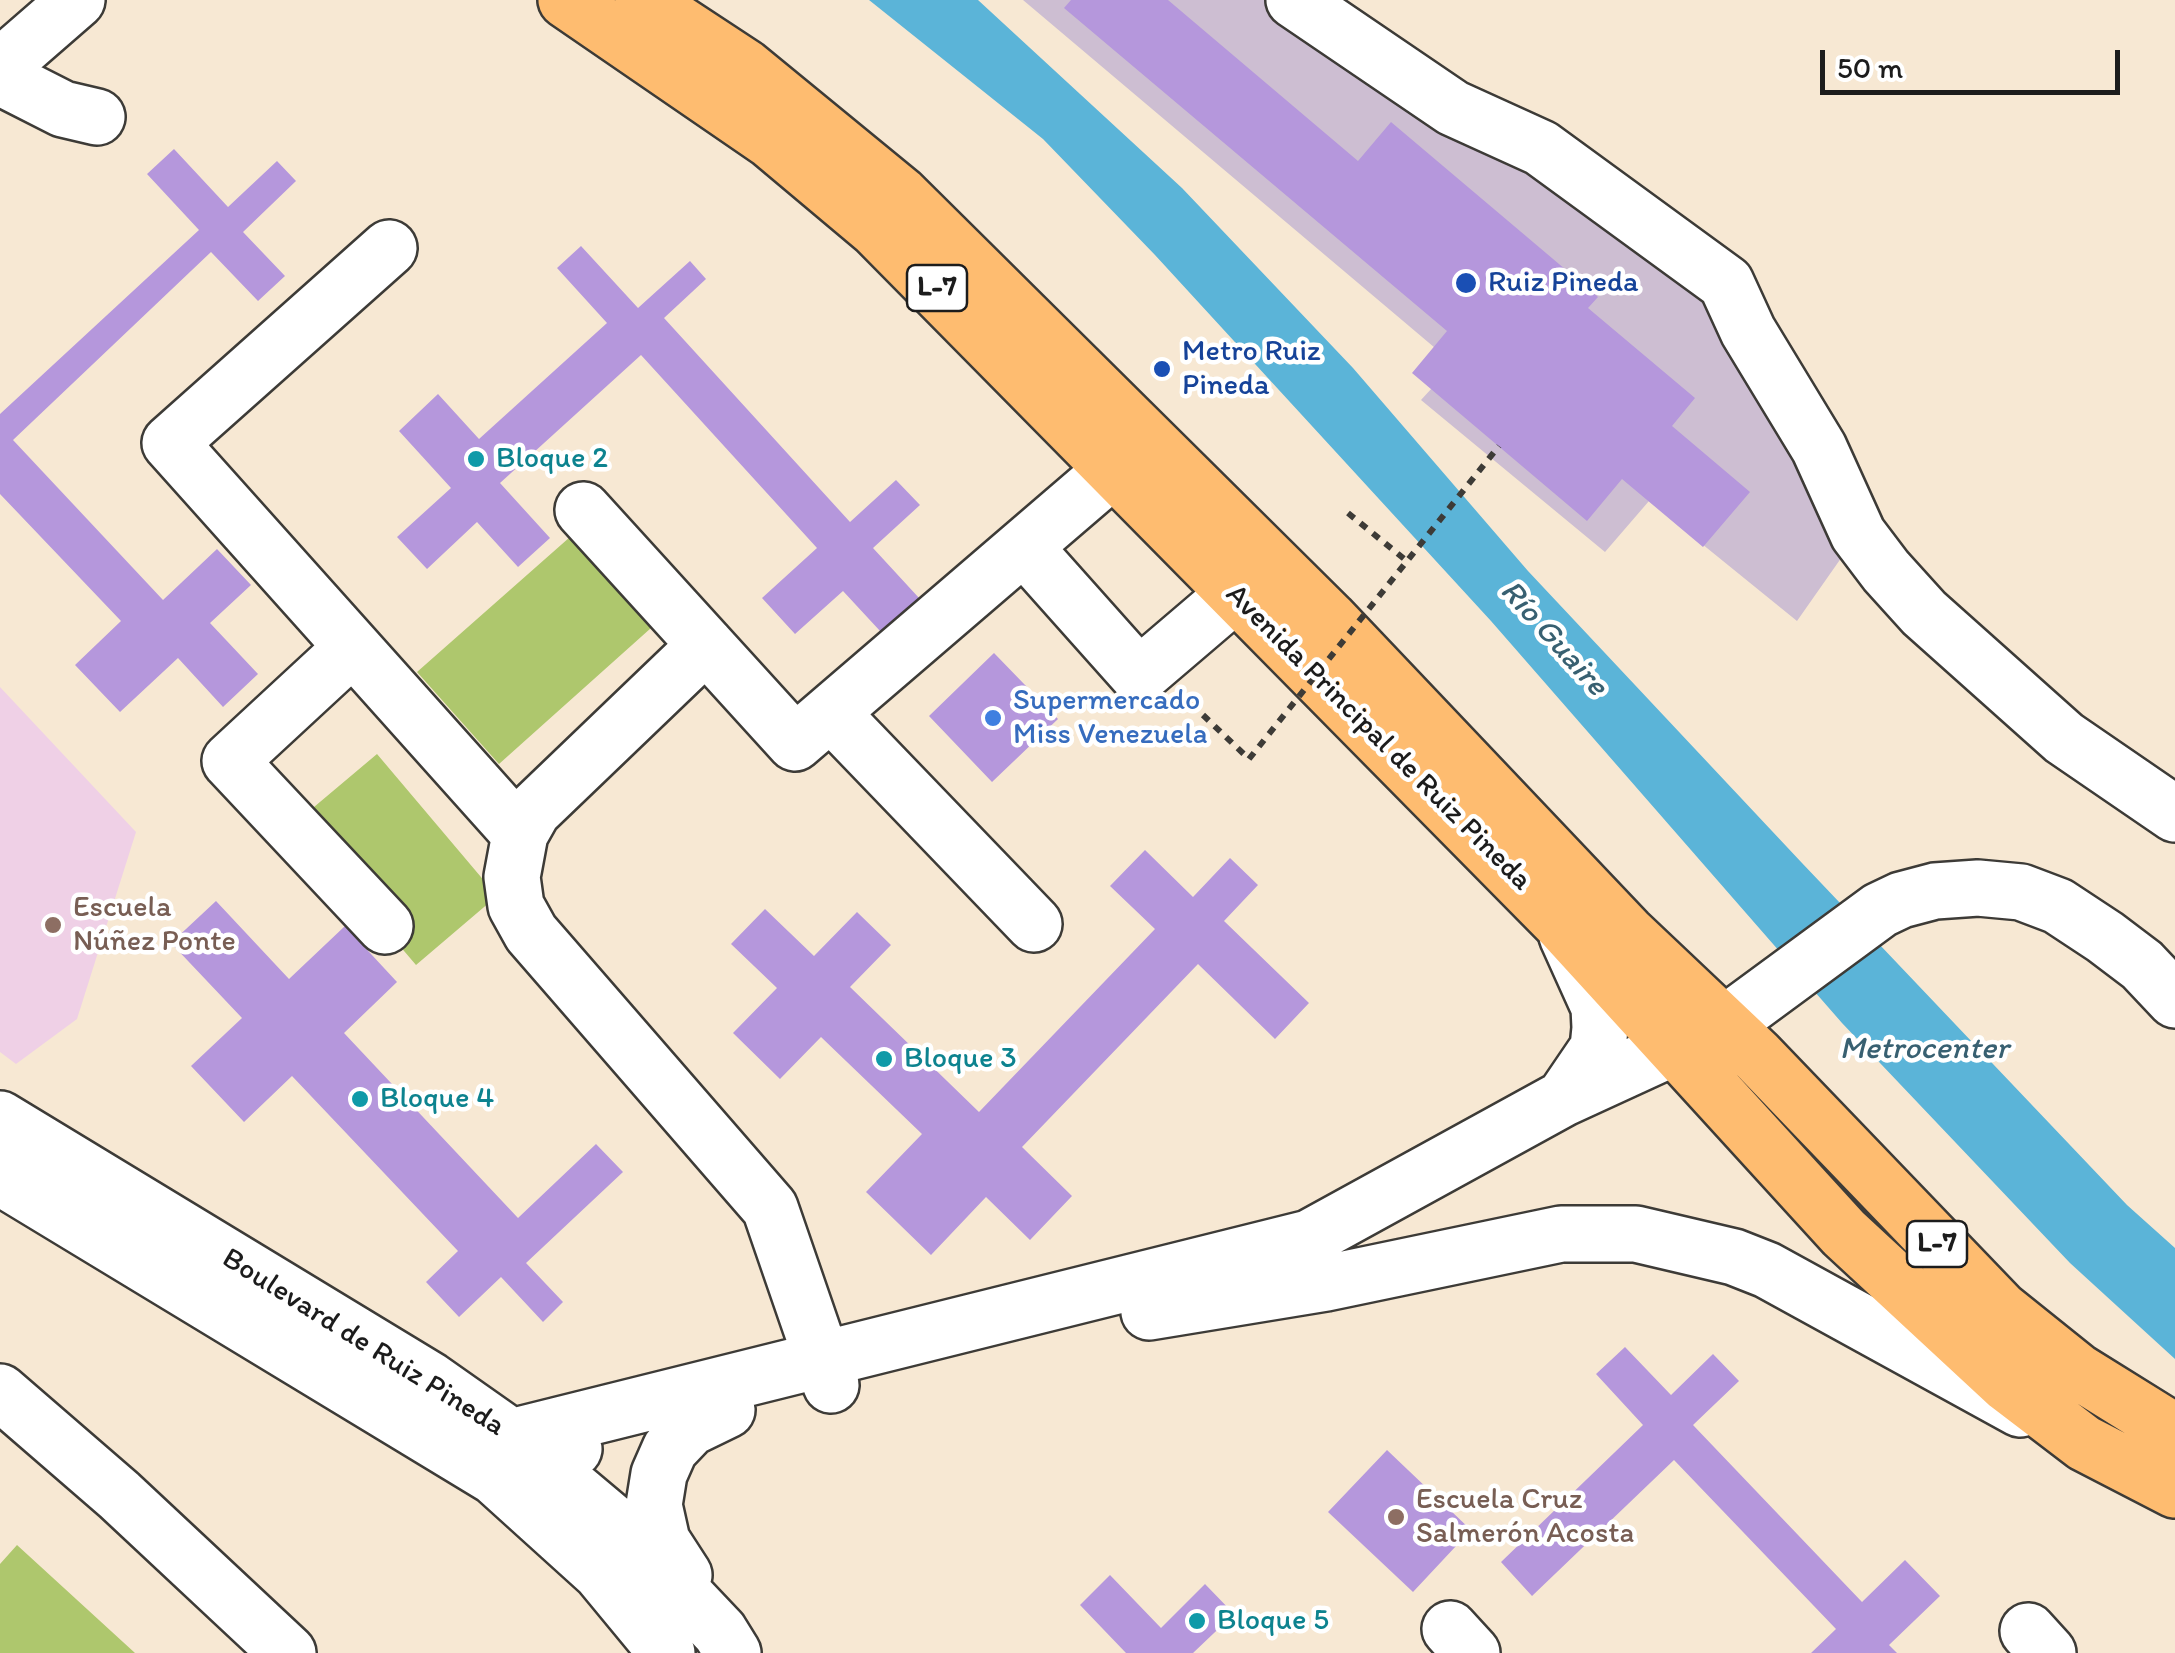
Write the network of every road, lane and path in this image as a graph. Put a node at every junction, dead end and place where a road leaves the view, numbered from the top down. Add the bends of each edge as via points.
1 (78, 0) edge
2 (566, 0) edge
3 (643, 0) edge
4 (1294, 0) edge
5 (0, 68) edge
6 (0, 77) edge
7 (97, 117) dead end
8 (389, 248) dead end
9 (1499, 446) dead end
10 (1114, 469) junction
11 (583, 510) dead end
12 (1348, 513) dead end
13 (1024, 547) junction
14 (1408, 562) junction
15 (1235, 594) junction
16 (706, 644) junction
17 (351, 648) junction
18 (831, 712) junction
19 (1203, 715) dead end
20 (2175, 814) edge
21 (520, 834) junction
22 (1034, 924) dead end
23 (1562, 924) junction
24 (384, 926) dead end
25 (2175, 1000) edge
26 (1724, 1024) junction
27 (1676, 1049) junction
28 (1564, 1098) junction
29 (0, 1118) edge
30 (0, 1177) edge
31 (826, 1372) junction
32 (0, 1392) edge
33 (728, 1410) junction
34 (2175, 1432) edge
35 (2084, 1443) junction
36 (515, 1457) junction
37 (2175, 1490) edge
38 (727, 1642) edge
39 (288, 1653) edge
40 (667, 1653) edge

1 - 5 street
2 - 10 main road, Avenida Principal de Ruiz Pineda / L-7 via 770,140 876,229
3 - 26 main road, Avenida Principal de Ruiz Pineda / L-7 via 745,66 901,195 1301,590 1628,933
4 - 20 street via 1453,108 1540,148 1726,283 1819,448 1858,534 1886,572 2064,738
6 - 7 street via 63,109
8 - 17 street via 170,443
9 - 14 path, bridge
10 - 13 street
10 - 15 main road, Avenida Principal de Ruiz Pineda / L-7
11 - 16 street
12 - 14 path
13 - 15 street via 1139,676
13 - 18 street
14 - 19 path, bridge via 1249,759
15 - 23 main road, Avenida Principal de Ruiz Pineda / L-7
16 - 18 street via 795,743
16 - 21 street via 533,811
17 - 21 street
17 - 24 street via 230,761
18 - 22 street
21 - 31 street via 512,876 516,906 531,933 770,1208
23 - 27 main road, Avenida Principal de Ruiz Pineda / L-7
23 - 28 street via 1599,1007 1600,1028 1598,1048
25 - 26 street via 2142,964 2058,906 2021,892 1936,891 1880,910
26 - 27 street
26 - 34 main road, Avenida Principal de Ruiz Pineda / L-7 via 2001,1310 2076,1372
27 - 28 street
27 - 35 main road, Avenida Principal de Ruiz Pineda / L-7 via 1844,1233 2008,1385
28 - 31 street via 1309,1238
29 - 36 street, Boulevard de Ruiz Pineda via 430,1380
30 - 36 street, Boulevard de Ruiz Pineda
31 - 33 street
31 - 35 street via 1562,1234 1636,1234 1767,1270
31 - 36 street
32 - 39 street
33 - 36 street
33 - 38 street via 690,1428 670,1449 654,1505 662,1541
35 - 37 main road, Avenida Principal de Ruiz Pineda / L-7
36 - 38 street, Boulevard de Ruiz Pineda via 630,1537
36 - 40 street, Boulevard de Ruiz Pineda

